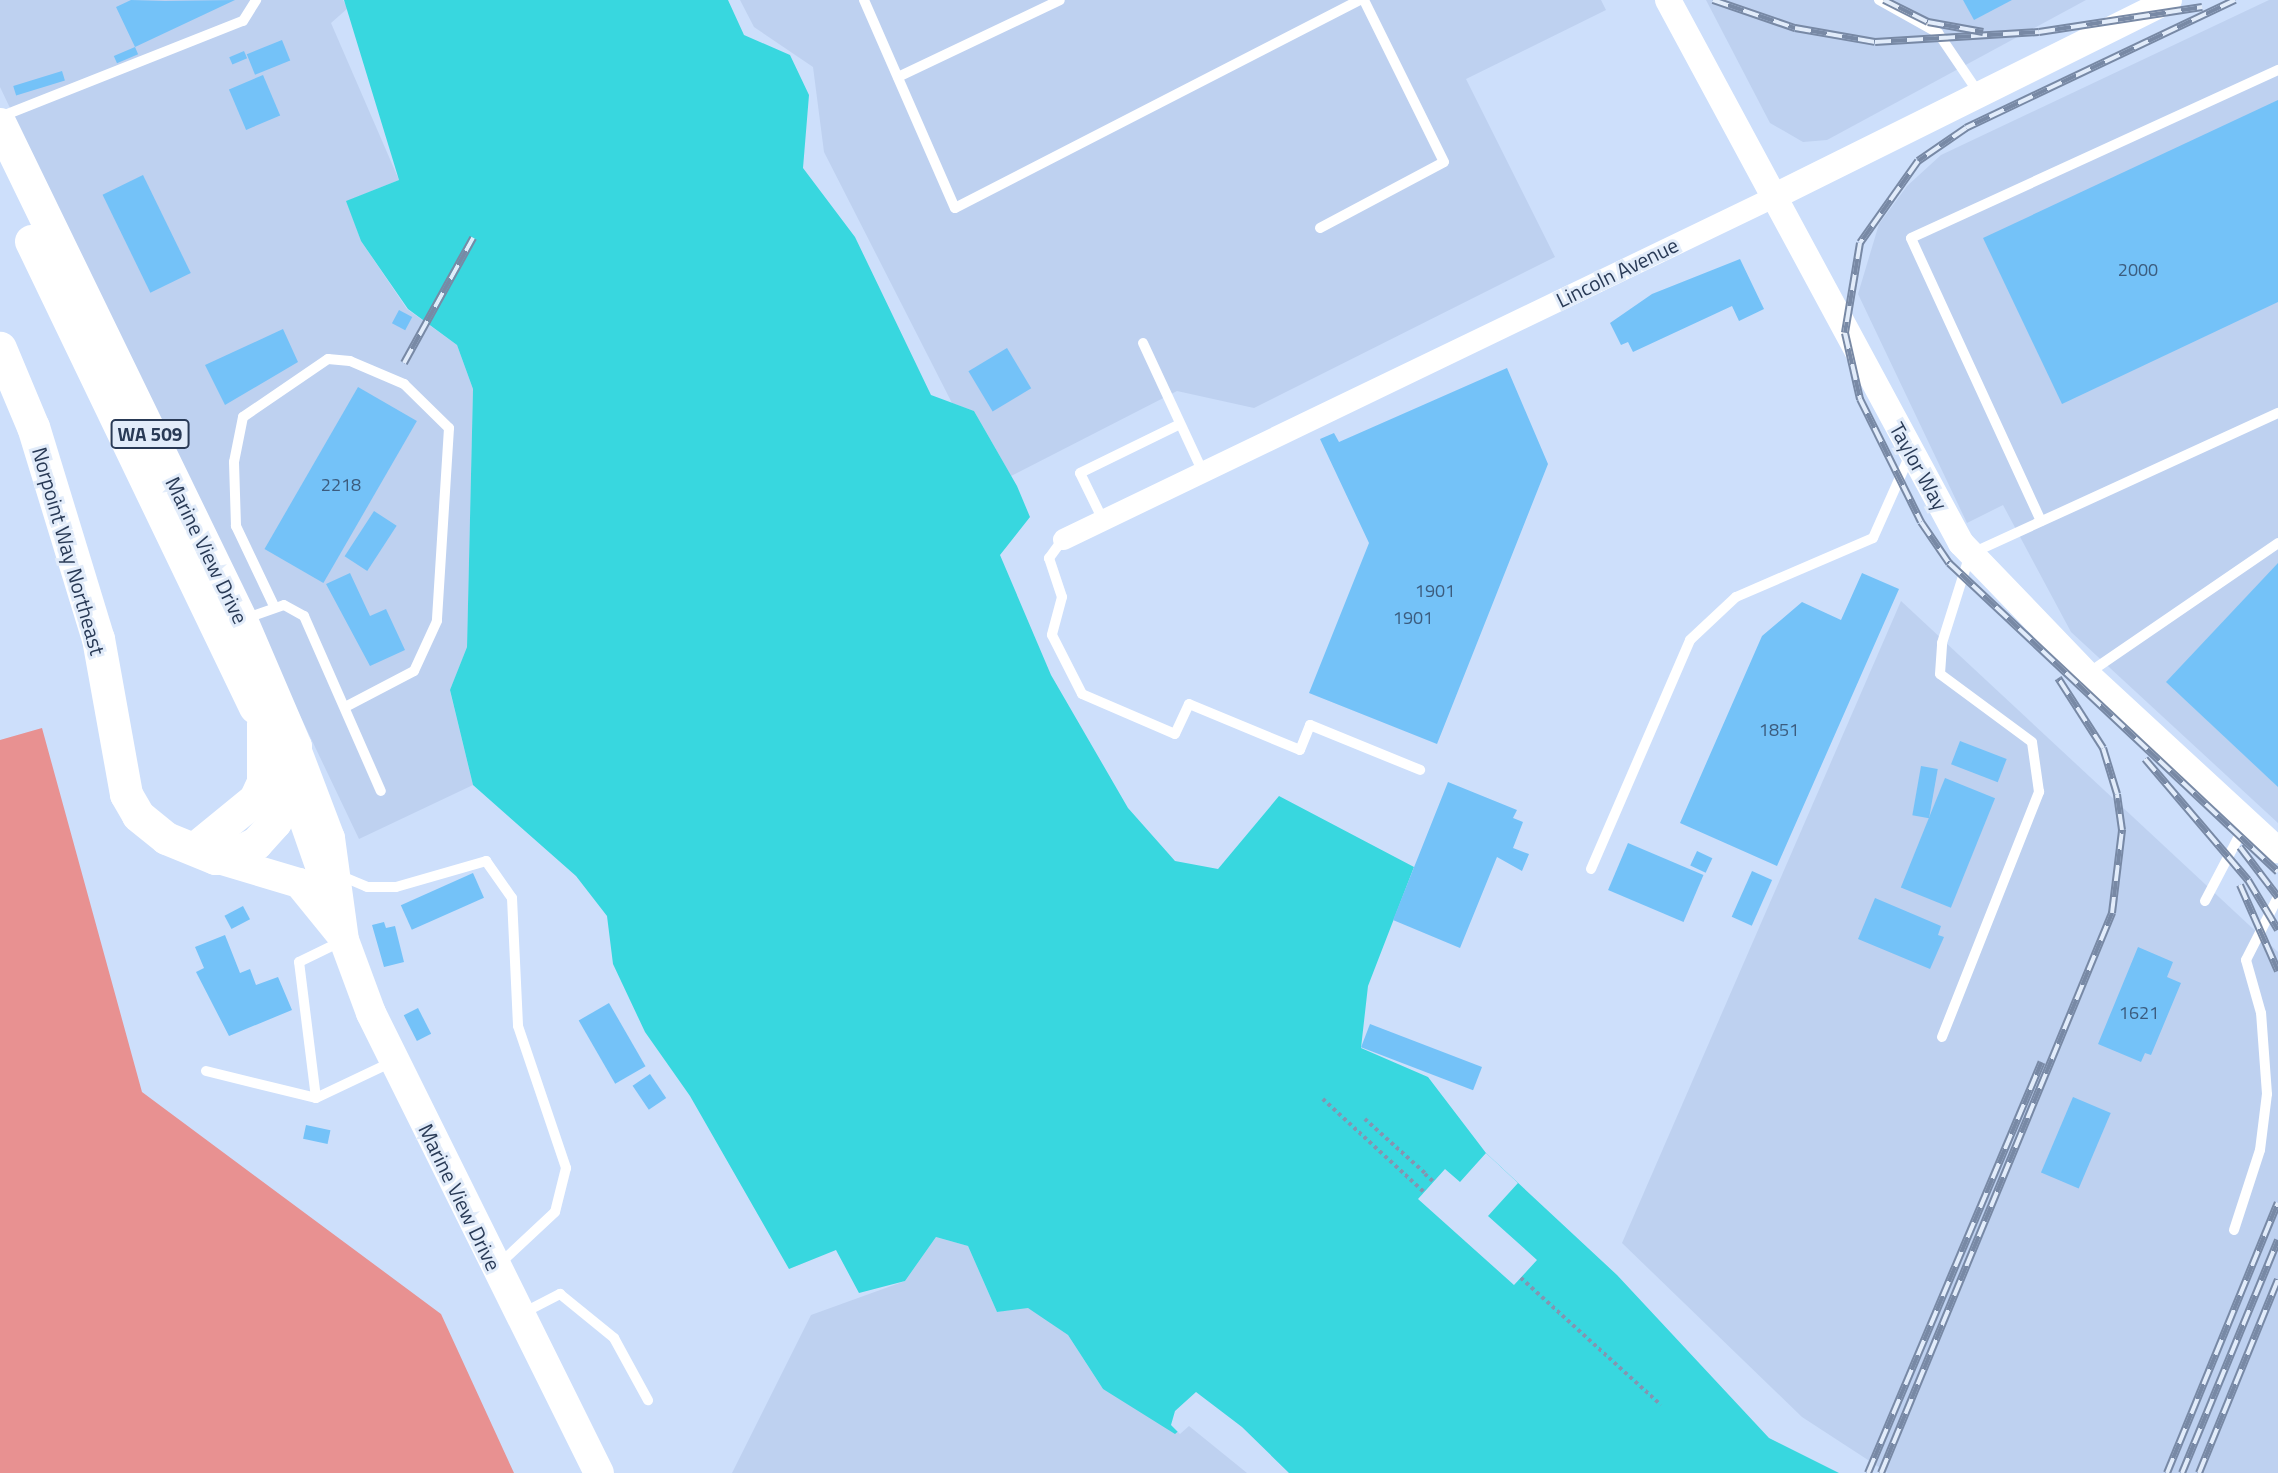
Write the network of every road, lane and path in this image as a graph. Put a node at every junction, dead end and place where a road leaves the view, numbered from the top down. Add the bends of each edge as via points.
1 (256, 0) edge
2 (864, 0) edge
3 (1060, 0) edge
4 (1362, 0) edge
5 (1668, 0) edge
6 (2169, 0) edge
7 (1886, 1) edge
8 (2278, 70) edge
9 (898, 77) junction
10 (1978, 92) junction
11 (0, 117) edge
12 (0, 124) edge
13 (0, 176) edge
14 (1773, 197) junction
15 (1320, 228) dead end
16 (1143, 343) dead end
17 (0, 348) edge
18 (2278, 413) edge
19 (1181, 424) junction
20 (1911, 453) junction
21 (1203, 472) junction
22 (1103, 520) junction
23 (2041, 521) junction
24 (1063, 539) joint
25 (2278, 543) edge
26 (1970, 554) junction
27 (274, 606) junction
28 (241, 620) junction
29 (2087, 674) junction
30 (347, 706) junction
31 (263, 723) junction
32 (295, 746) junction
33 (1420, 770) dead end
34 (292, 782) junction
35 (381, 791) dead end
36 (2248, 821) junction
37 (267, 834) junction
38 (209, 847) junction
39 (2278, 850) edge
40 (311, 851) junction
41 (1591, 869) dead end
42 (336, 874) junction
43 (2278, 897) edge
44 (2205, 901) dead end
45 (344, 926) junction
46 (1942, 1037) dead end
47 (394, 1061) junction
48 (206, 1071) dead end
49 (316, 1098) junction
50 (1323, 1099) dead end
51 (1365, 1119) dead end
52 (1404, 1155) junction
53 (1426, 1174) dead end
54 (1434, 1182) dead end
55 (1424, 1192) dead end
56 (2234, 1230) dead end
57 (495, 1268) junction
58 (1521, 1278) dead end
59 (519, 1315) junction
60 (648, 1401) dead end
61 (1661, 1405) dead end
62 (599, 1473) edge

1 - 11 lane via 243,21
2 - 9 lane
3 - 9 lane
4 - 9 lane via 955,208
4 - 15 lane via 1444,162
5 - 14 street, Taylor Way
6 - 10 street, Lincoln Avenue
7 - 10 lane via 1938,33
8 - 23 lane via 1911,238
10 - 14 street, Lincoln Avenue
12 - 28 main road, Marine View Drive / WA 509
13 - 31 main road, Marine View Drive / WA 509
14 - 20 street, Taylor Way
14 - 21 street, Lincoln Avenue
16 - 19 lane
17 - 38 main road, Norpoint Way Northeast via 33,427 98,639 126,794 152,830
18 - 23 lane
19 - 21 lane
19 - 22 lane via 1080,473
20 - 26 street, Taylor Way
20 - 41 lane via 1873,538 1737,597 1690,640
21 - 22 street, Lincoln Avenue
22 - 24 street, Lincoln Avenue
23 - 26 lane
24 - 33 lane via 1049,558 1062,597 1052,635 1082,694 1175,734 1189,704 1300,750 1310,725
25 - 29 lane
26 - 29 street, Taylor Way
26 - 46 lane via 1942,643 1940,674 2032,742 2039,792
27 - 28 lane
27 - 30 lane via 294,606 304,615
27 - 30 lane via 236,526 234,462 243,417 328,359 350,361 404,384 449,428 437,621 414,671
28 - 32 main road, Marine View Drive / WA 509
29 - 36 street, Taylor Way
30 - 35 lane
31 - 34 main road, Marine View Drive / WA 509
31 - 38 main road via 263,782 246,810
32 - 34 main road
32 - 42 main road, Marine View Drive / WA 509 via 330,838
34 - 37 main road
34 - 40 main road, Marine View Drive / WA 509
36 - 39 street, Taylor Way
36 - 44 lane
37 - 38 main road
37 - 40 main road
38 - 45 main road via 299,883
40 - 45 main road, Marine View Drive / WA 509
42 - 45 main road, Marine View Drive / WA 509
42 - 57 lane via 367,887 396,887 486,861 512,898 518,1026 566,1167 555,1212
43 - 56 lane via 2246,960 2261,1013 2267,1094 2260,1150
45 - 47 main road, Marine View Drive / WA 509
45 - 49 lane via 299,962
47 - 49 lane
47 - 57 main road, Marine View Drive / WA 509
48 - 49 lane
50 - 55 path
51 - 52 path
52 - 53 path
52 - 54 path
57 - 59 main road, Marine View Drive / WA 509
58 - 61 path
59 - 60 lane via 560,1294 614,1338
59 - 62 main road, Marine View Drive / WA 509

